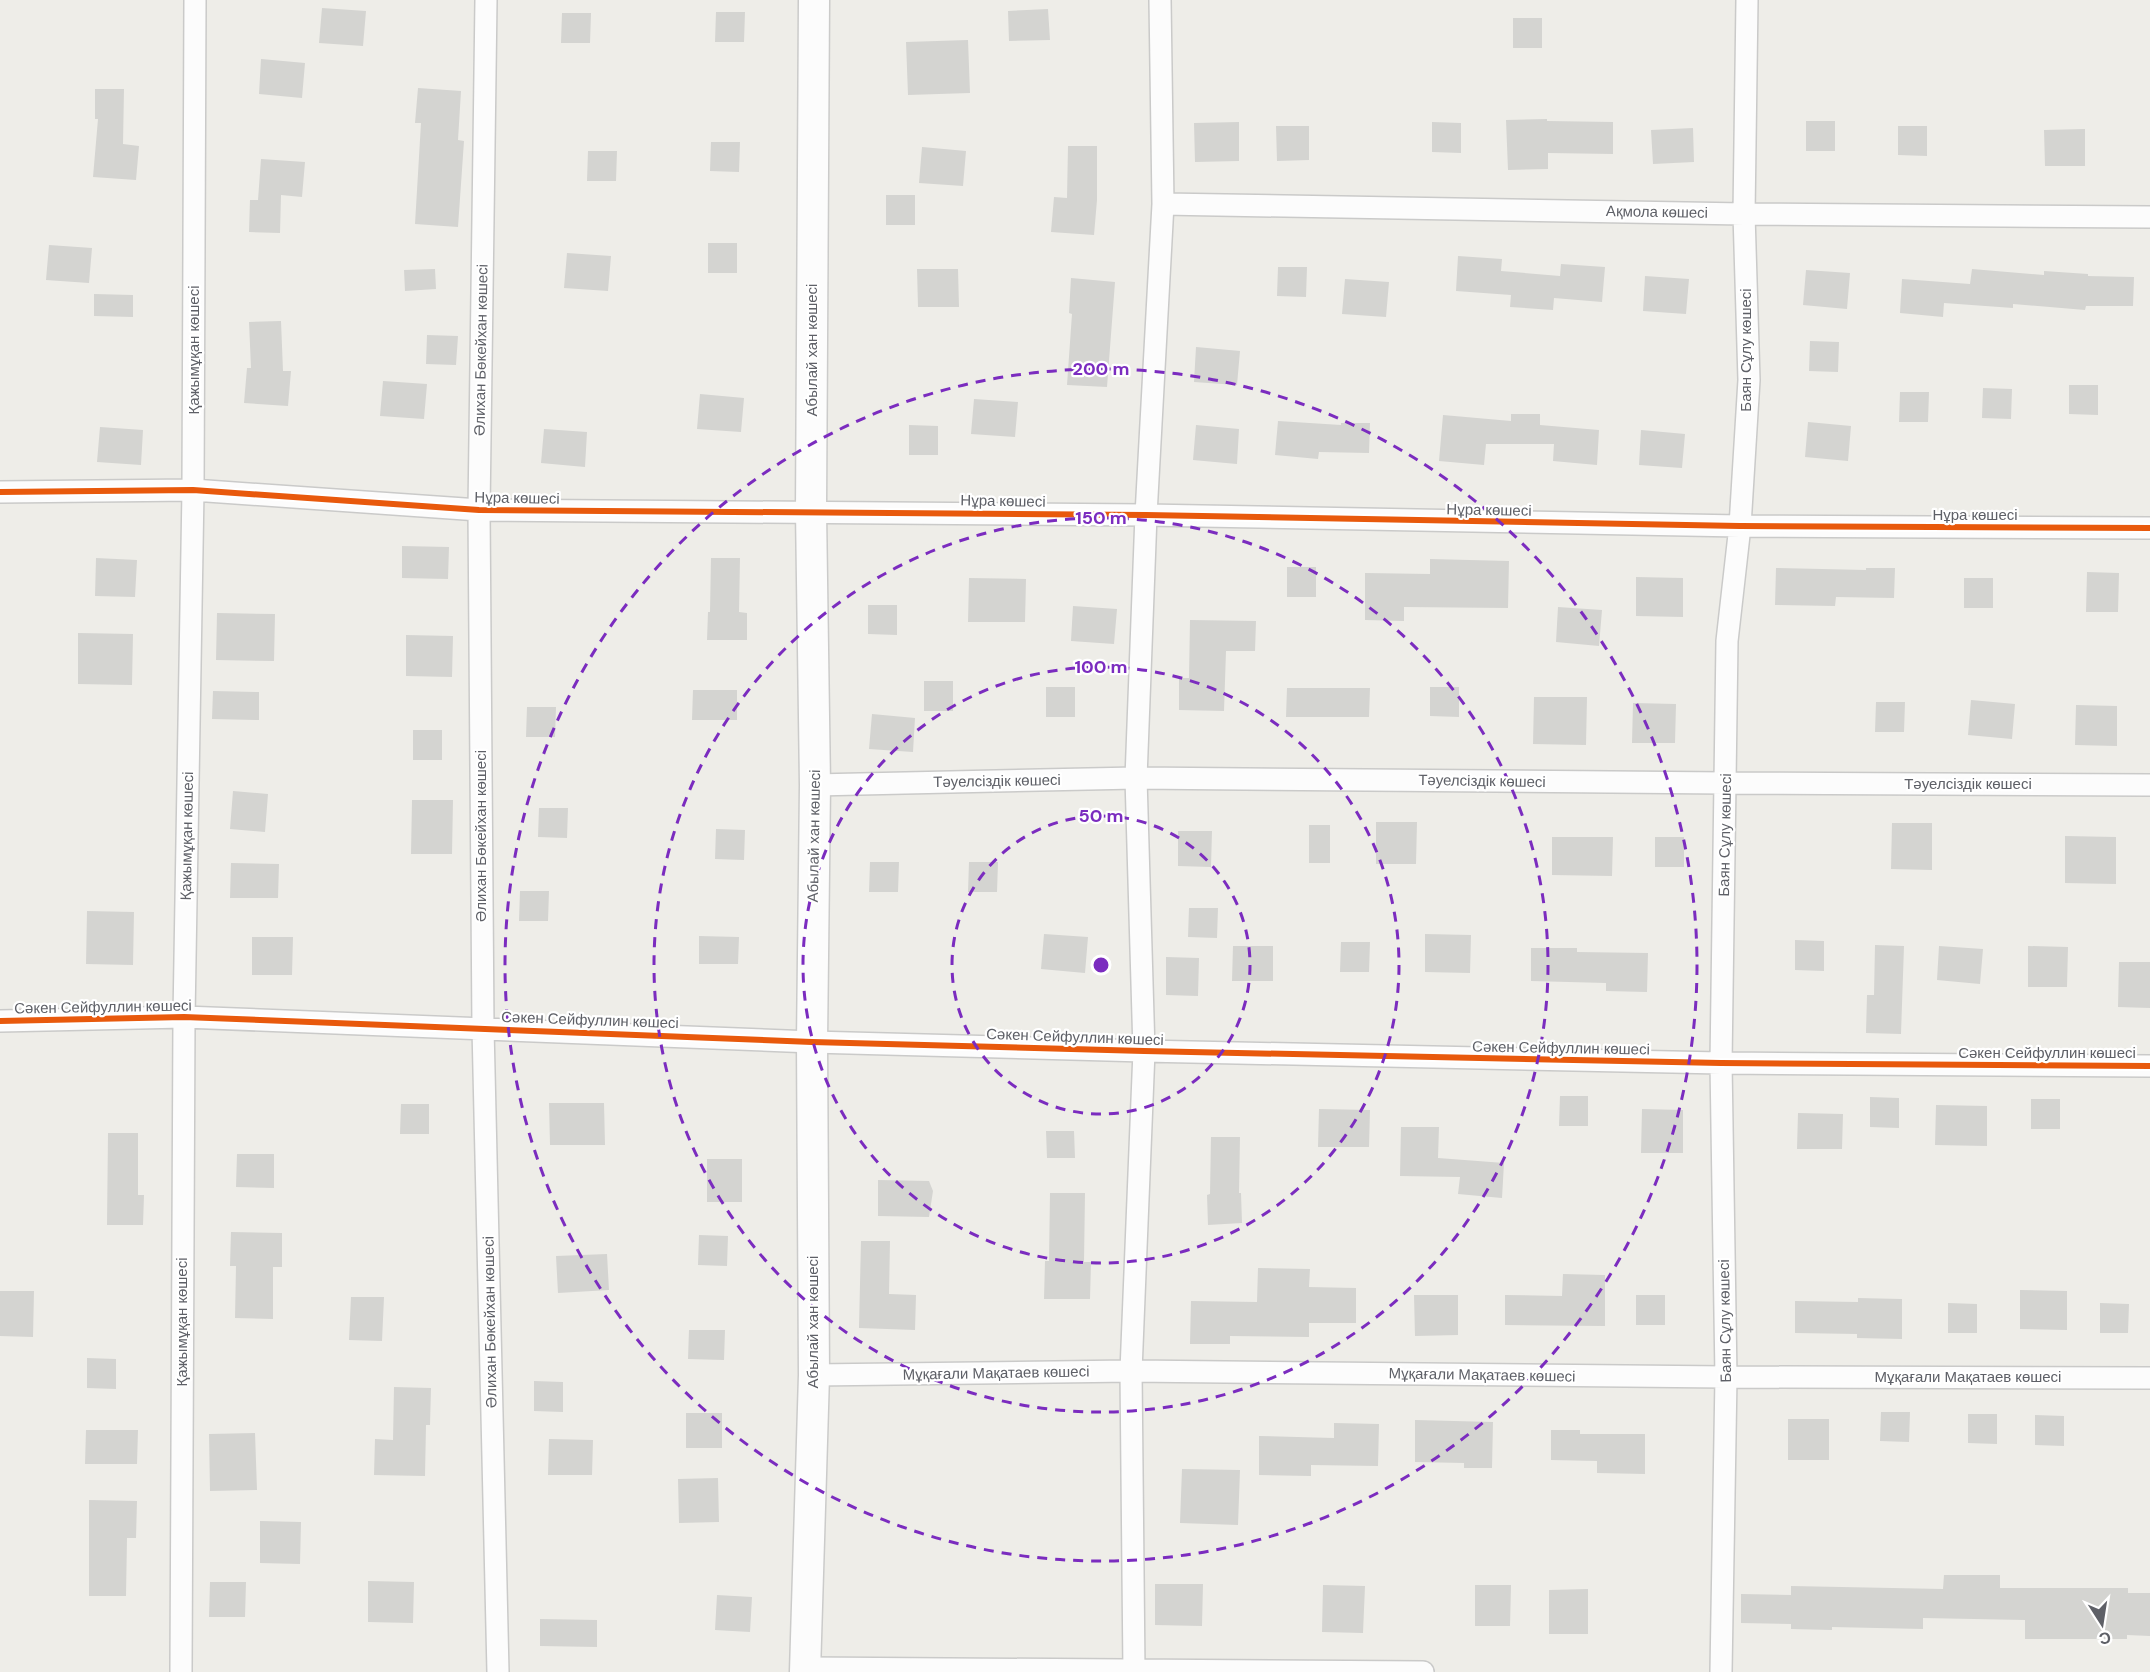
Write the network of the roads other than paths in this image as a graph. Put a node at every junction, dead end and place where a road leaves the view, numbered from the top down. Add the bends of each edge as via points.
1 (195, 0) edge
2 (486, 0) edge
3 (814, 0) edge
4 (1160, 0) edge
5 (1747, 0) edge
6 (1163, 204) junction
7 (1744, 213) junction
8 (2150, 217) edge
9 (193, 490) junction
10 (0, 492) edge
11 (479, 510) junction
12 (811, 512) junction
13 (1146, 515) junction
14 (1740, 526) junction
15 (2150, 528) edge
16 (1136, 778) junction
17 (1726, 783) junction
18 (815, 785) junction
19 (2150, 785) edge
20 (184, 1017) junction
21 (0, 1021) edge
22 (483, 1028) junction
23 (812, 1042) junction
24 (1144, 1051) junction
25 (1721, 1063) junction
26 (2150, 1066) edge
27 (1131, 1371) junction
28 (814, 1375) junction
29 (1726, 1377) junction
30 (2150, 1378) edge
31 (805, 1670) edge
32 (1134, 1671) edge
33 (181, 1672) edge
34 (498, 1672) edge
35 (1423, 1672) edge
36 (1721, 1672) edge

1 - 9 street, Қажымұқан көшесі
2 - 11 street, Әлихан Бөкейхан көшесі
3 - 12 street, Абылай хан көшесі
4 - 6 street
5 - 7 street, Баян Сұлу көшесі
6 - 7 street, Ақмола көшесі
6 - 13 street
7 - 8 street, Ақмола көшесі
7 - 14 street, Баян Сұлу көшесі via 1749,380
9 - 10 street, Нұра көшесі
9 - 11 street, Нұра көшесі
9 - 20 street, Қажымұқан көшесі
11 - 12 street, Нұра көшесі
11 - 22 street, Әлихан Бөкейхан көшесі
12 - 13 street, Нұра көшесі
12 - 18 street, Абылай хан көшесі
13 - 14 street, Нұра көшесі
13 - 16 street
14 - 15 street, Нұра көшесі
14 - 17 street, Баян Сұлу көшесі via 1727,641
16 - 17 street, Тәуелсіздік көшесі
16 - 18 street, Тәуелсіздік көшесі
16 - 24 street
17 - 19 street, Тәуелсіздік көшесі
17 - 25 street, Баян Сұлу көшесі
18 - 23 street, Абылай хан көшесі
20 - 21 street, Сәкен Сейфуллин көшесі
20 - 22 street, Сәкен Сейфуллин көшесі
20 - 33 street, Қажымұқан көшесі
22 - 23 street, Сәкен Сейфуллин көшесі
22 - 34 street, Әлихан Бөкейхан көшесі
23 - 24 street, Сәкен Сейфуллин көшесі
23 - 28 street, Абылай хан көшесі
24 - 25 street, Сәкен Сейфуллин көшесі
24 - 27 street
25 - 26 street, Сәкен Сейфуллин көшесі
25 - 29 street, Баян Сұлу көшесі
27 - 28 street, Мұқағали Мақатаев көшесі
27 - 29 street, Мұқағали Мақатаев көшесі
27 - 32 street
28 - 31 street, Абылай хан көшесі
29 - 30 street, Мұқағали Мақатаев көшесі
29 - 36 street, Баян Сұлу көшесі
31 - 32 street
32 - 35 street

